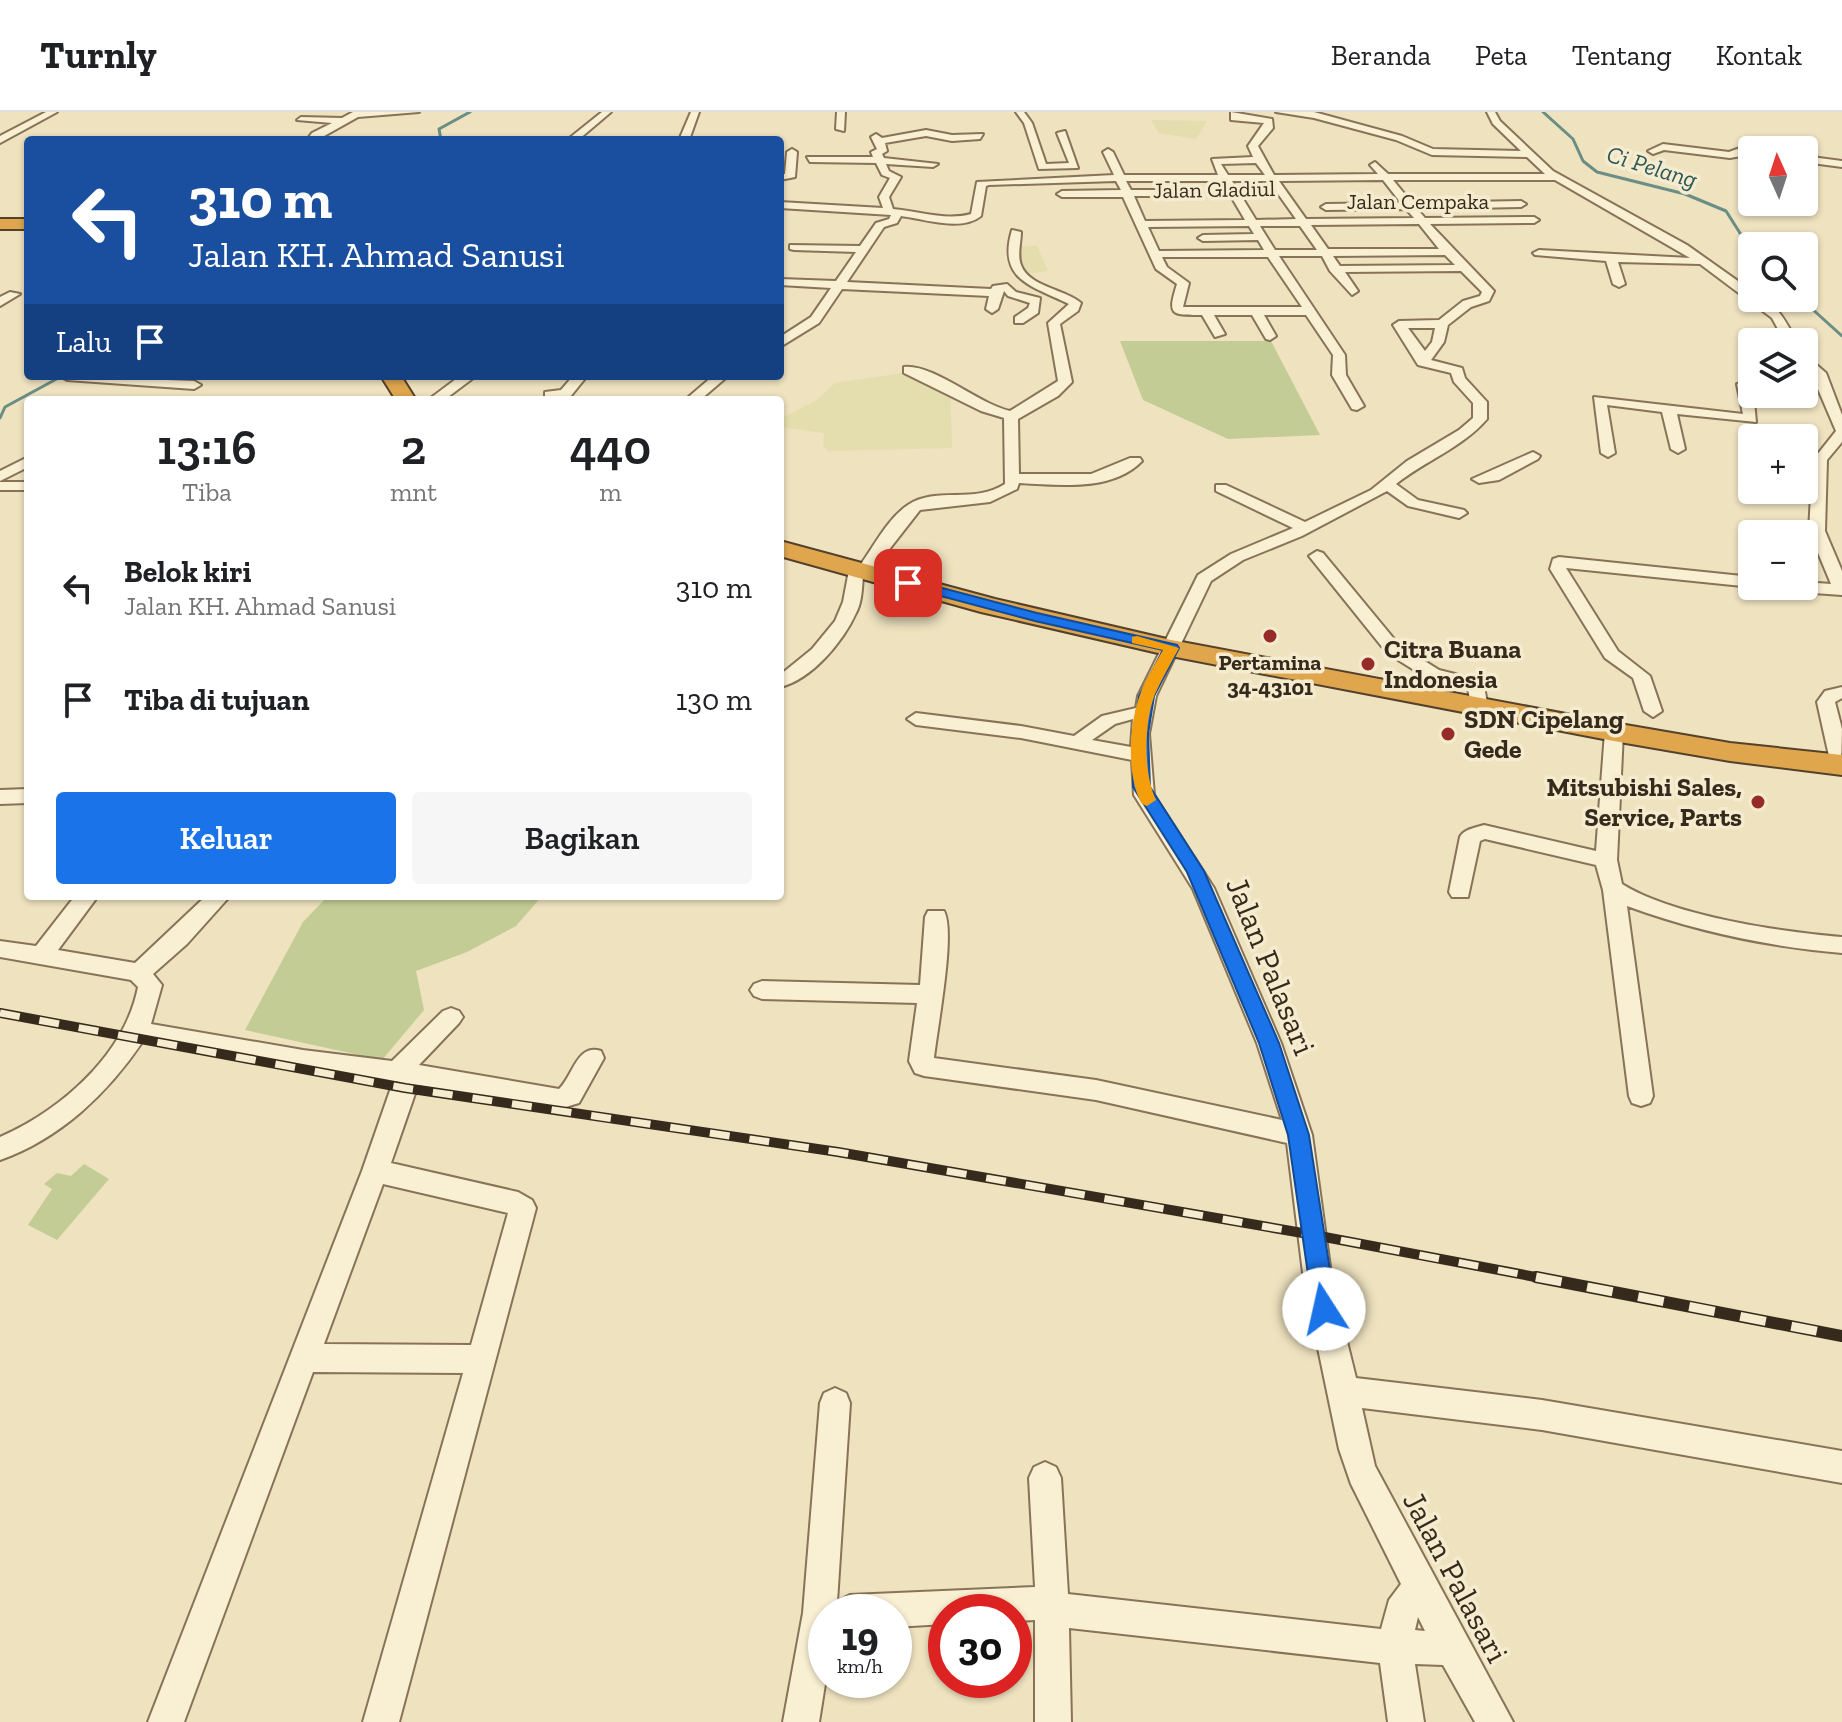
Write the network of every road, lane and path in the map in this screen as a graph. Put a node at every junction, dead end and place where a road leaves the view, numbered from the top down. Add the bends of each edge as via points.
1 (53, 112) edge
2 (415, 112) edge
3 (607, 112) edge
4 (695, 112) edge
5 (841, 112) edge
6 (1020, 112) edge
7 (1235, 112) edge
8 (1280, 112) edge
9 (1491, 112) edge
10 (1314, 114) edge
11 (351, 116) edge
12 (301, 120) dead end
13 (841, 129) dead end
14 (1062, 133) dead end
15 (314, 136) edge
16 (577, 136) edge
17 (686, 136) edge
18 (980, 136) dead end
19 (0, 140) edge
20 (1841, 150) edge
21 (1653, 151) dead end
22 (792, 152) dead end
23 (1108, 152) dead end
24 (1738, 152) edge
25 (1532, 154) junction
26 (810, 159) dead end
27 (1220, 159) junction
28 (880, 160) junction
29 (1818, 160) edge
30 (1824, 161) junction
31 (1262, 163) junction
32 (933, 164) dead end
33 (1439, 164) dead end
34 (1842, 164) edge
35 (1203, 165) dead end
36 (1343, 165) dead end
37 (1359, 165) dead end
38 (1375, 165) junction
39 (1391, 165) dead end
40 (1075, 166) junction
41 (1088, 166) dead end
42 (1101, 166) dead end
43 (1115, 166) junction
44 (1129, 166) dead end
45 (1500, 176) junction
46 (784, 177) edge
47 (1555, 177) junction
48 (1120, 178) junction
49 (1225, 178) junction
50 (1386, 178) junction
51 (1272, 179) junction
52 (1510, 190) dead end
53 (1397, 191) junction
54 (1413, 191) dead end
55 (1383, 192) dead end
56 (1195, 193) dead end
57 (1282, 193) junction
58 (1296, 193) dead end
59 (1053, 194) dead end
60 (1130, 194) junction
61 (1521, 204) dead end
62 (784, 205) edge
63 (1409, 205) junction
64 (1286, 207) junction
65 (1228, 208) dead end
66 (1250, 208) junction
67 (1152, 209) dead end
68 (1137, 210) junction
69 (893, 212) junction
70 (1507, 220) junction
71 (1534, 220) dead end
72 (1423, 221) junction
73 (1466, 221) junction
74 (1252, 222) junction
75 (1302, 222) junction
76 (0, 224) edge
77 (24, 224) edge
78 (1143, 224) junction
79 (1517, 230) dead end
80 (1475, 231) dead end
81 (1016, 232) dead end
82 (804, 233) dead end
83 (1261, 237) junction
84 (1421, 237) dead end
85 (1436, 237) junction
86 (1196, 238) dead end
87 (1327, 238) dead end
88 (1386, 238) dead end
89 (1150, 239) junction
90 (1165, 239) dead end
91 (1312, 239) junction
92 (866, 249) junction
93 (1321, 251) junction
94 (1448, 252) junction
95 (1271, 253) junction
96 (1398, 253) junction
97 (1539, 253) dead end
98 (1156, 254) junction
99 (1611, 258) junction
100 (1704, 260) junction
101 (1463, 268) junction
102 (1334, 269) junction
103 (784, 282) edge
104 (838, 283) junction
105 (1619, 284) dead end
106 (1738, 286) edge
107 (1352, 291) dead end
108 (995, 293) junction
109 (14, 294) dead end
110 (804, 297) dead end
111 (829, 298) junction
112 (0, 302) edge
113 (992, 309) dead end
114 (1256, 311) junction
115 (1309, 311) junction
116 (1207, 312) junction
117 (1772, 312) edge
118 (1019, 320) dead end
119 (1442, 324) junction
120 (1783, 328) edge
121 (1219, 334) dead end
122 (1270, 336) dead end
123 (784, 340) edge
124 (1424, 359) junction
125 (909, 370) dead end
126 (1819, 373) edge
127 (142, 380) edge
128 (463, 380) edge
129 (577, 380) edge
130 (716, 380) edge
131 (549, 392) edge
132 (168, 396) dead end
133 (441, 396) edge
134 (697, 396) edge
135 (1357, 406) dead end
136 (1749, 408) edge
137 (1669, 411) junction
138 (1013, 416) junction
139 (1842, 431) edge
140 (1678, 449) dead end
141 (1608, 453) dead end
142 (1533, 456) dead end
143 (1135, 461) dead end
144 (24, 463) edge
145 (0, 477) edge
146 (1012, 478) junction
147 (1479, 479) dead end
148 (1388, 485) junction
149 (0, 486) edge
150 (24, 486) edge
151 (1221, 488) dead end
152 (1459, 513) dead end
153 (1303, 527) junction
154 (784, 549) edge
155 (1317, 556) dead end
156 (860, 570) junction
157 (1738, 581) edge
158 (1818, 588) edge
159 (1842, 590) edge
160 (1171, 648) junction
161 (784, 687) edge
162 (1842, 692) edge
163 (1479, 708) junction
164 (1653, 711) dead end
165 (1145, 713) junction
166 (916, 719) dead end
167 (1614, 732) junction
168 (1079, 743) junction
169 (1140, 755) junction
170 (1842, 765) edge
171 (24, 796) edge
172 (0, 797) edge
173 (1606, 860) junction
174 (1614, 890) junction
175 (1460, 892) dead end
176 (84, 900) edge
177 (215, 900) edge
178 (936, 917) dead end
179 (1842, 945) edge
180 (0, 949) edge
181 (42, 955) junction
182 (139, 973) junction
183 (762, 990) dead end
184 (930, 994) junction
185 (451, 1017) dead end
186 (134, 1030) junction
187 (592, 1058) dead end
188 (401, 1073) junction
189 (1641, 1096) dead end
190 (1299, 1135) junction
191 (0, 1149) edge
192 (375, 1171) junction
193 (305, 1358) junction
194 (482, 1359) junction
195 (1344, 1391) junction
196 (835, 1403) dead end
197 (1838, 1466) edge
198 (1045, 1478) dead end
199 (1422, 1583) junction
200 (832, 1594) edge
201 (1052, 1606) junction
202 (912, 1610) edge
203 (1395, 1647) junction
204 (1452, 1648) junction
205 (808, 1697) edge
206 (166, 1722) edge
207 (381, 1722) edge
208 (801, 1722) edge
209 (1053, 1722) edge
210 (1406, 1722) edge
211 (1495, 1722) edge

1 - 19 street
2 - 11 street
3 - 16 street
4 - 17 street
5 - 13 street
6 - 40 street via 1028,123 1037,167
7 - 31 street via 1234,118 1269,121 1253,146
8 - 10 street
9 - 25 street
10 - 25 street via 1432,152
11 - 12 street
11 - 15 street
14 - 40 street
18 - 28 street via 926,133 878,139
20 - 30 street
21 - 24 street via 1667,147
22 - 46 street via 790,177
23 - 43 street
25 - 47 street
26 - 28 street
27 - 31 street
27 - 35 street
27 - 49 street
28 - 32 street
28 - 69 street via 885,173 896,177 884,197
29 - 30 street
30 - 34 street
31 - 36 street
31 - 51 street
33 - 45 street via 1488,166
37 - 38 street
38 - 39 street
38 - 50 street
40 - 41 street
42 - 43 street
43 - 44 street
43 - 48 street
45 - 47 street
45 - 50 street
45 - 52 street via 1513,187
47 - 100 street
48 - 49 street
48 - 60 street
48 - 69 street via 988,182 981,184 976,216 970,219
49 - 51 street
49 - 66 street via 1227,192
50 - 51 street
50 - 53 street
51 - 57 street
53 - 54 street
53 - 55 street
53 - 63 street
56 - 60 street
57 - 58 street
57 - 64 street
59 - 60 street
60 - 68 street
61 - 63 street
62 - 69 street
63 - 64 street
63 - 72 street
64 - 75 street
65 - 66 street, Jalan Gladiul
66 - 74 street
67 - 68 street, Jalan Gladiul
68 - 78 street
69 - 92 street via 893,221 880,225
70 - 71 street, Jalan Cempaka
70 - 73 street, Jalan Cempaka
70 - 79 street
72 - 73 street, Jalan Cempaka
72 - 75 street, Jalan Cempaka
72 - 85 street
73 - 80 street
74 - 75 street, Jalan Cempaka
74 - 78 street, Jalan Cempaka
74 - 83 street
75 - 91 street
76 - 77 highway
78 - 89 street
81 - 138 street via 1018,268 1075,303 1054,323 1065,382
82 - 92 street via 791,252
83 - 86 street
83 - 95 street
84 - 85 street
85 - 94 street
87 - 91 street
88 - 96 street
89 - 90 street
89 - 98 street
91 - 93 street
92 - 104 street
93 - 95 street
93 - 96 street
93 - 102 street
94 - 96 street
94 - 101 street
95 - 98 street
95 - 115 street
97 - 99 street
98 - 116 street via 1165,274 1183,283 1178,311
99 - 100 street
99 - 105 street
100 - 106 street
101 - 102 street
101 - 119 street via 1487,294
102 - 107 street
103 - 104 street
104 - 108 street
104 - 111 street
108 - 113 street
108 - 118 street via 1007,287 1012,294 1036,301 1034,310
109 - 112 street
110 - 111 street
111 - 123 street via 815,320
114 - 115 street
114 - 116 street
114 - 122 street
115 - 135 street via 1339,355 1339,375
116 - 121 street
117 - 120 street
119 - 124 street via 1432,353
119 - 124 street via 1399,325
124 - 148 street, Jalan Palasari via 1427,365 1455,368 1480,402 1480,419
125 - 138 street via 985,409
126 - 139 street
127 - 132 street via 199,383
128 - 133 street
129 - 131 street via 565,394
130 - 134 street
136 - 137 street via 1751,419
137 - 140 street
137 - 141 street via 1599,400
138 - 146 street
139 - 159 street via 1820,460 1817,531
142 - 147 street via 1494,477
143 - 146 street via 1085,481
144 - 145 street
146 - 156 street via 1012,486 995,497 925,505 908,512
148 - 152 street via 1413,503
148 - 153 street, Jalan Palasari
149 - 150 street
151 - 153 street
153 - 160 street, Jalan Palasari via 1204,578
154 - 156 highway
155 - 163 street via 1393,649 1433,674 1477,685
156 - 160 highway
156 - 161 street via 843,622
157 - 164 street via 1559,562 1558,569 1609,652 1641,676
158 - 159 street
160 - 163 highway
160 - 165 street, Jalan Palasari via 1147,696
162 - 170 street via 1826,702
163 - 167 highway
165 - 168 street via 1118,716
165 - 169 street, Jalan Palasari
166 - 168 street
167 - 170 highway
167 - 173 street
168 - 169 street
169 - 190 street, Jalan Palasari via 1144,795 1203,888 1269,1043
171 - 172 street
173 - 174 street
173 - 175 street via 1475,832
174 - 179 street via 1670,912 1809,943
174 - 189 street
176 - 181 street
177 - 182 street
178 - 184 street
180 - 181 street
181 - 182 street
182 - 186 street via 150,985 150,999
183 - 184 street
184 - 190 street via 924,1066 1096,1090
185 - 188 street
186 - 188 street
186 - 191 street via 100,1081 81,1099
187 - 188 street via 564,1099
188 - 192 street via 405,1088
190 - 195 street, Jalan Palasari via 1318,1281
192 - 193 street
192 - 194 street via 523,1208
193 - 194 street
193 - 206 street
194 - 207 street
195 - 197 street via 1542,1415
195 - 199 street, Jalan Palasari via 1362,1473
196 - 200 street
198 - 201 street
199 - 203 street via 1401,1612
199 - 204 street, Jalan Palasari
201 - 202 street
201 - 203 street
201 - 209 street
203 - 204 street
203 - 210 street
204 - 211 street, Jalan Palasari
205 - 208 street

